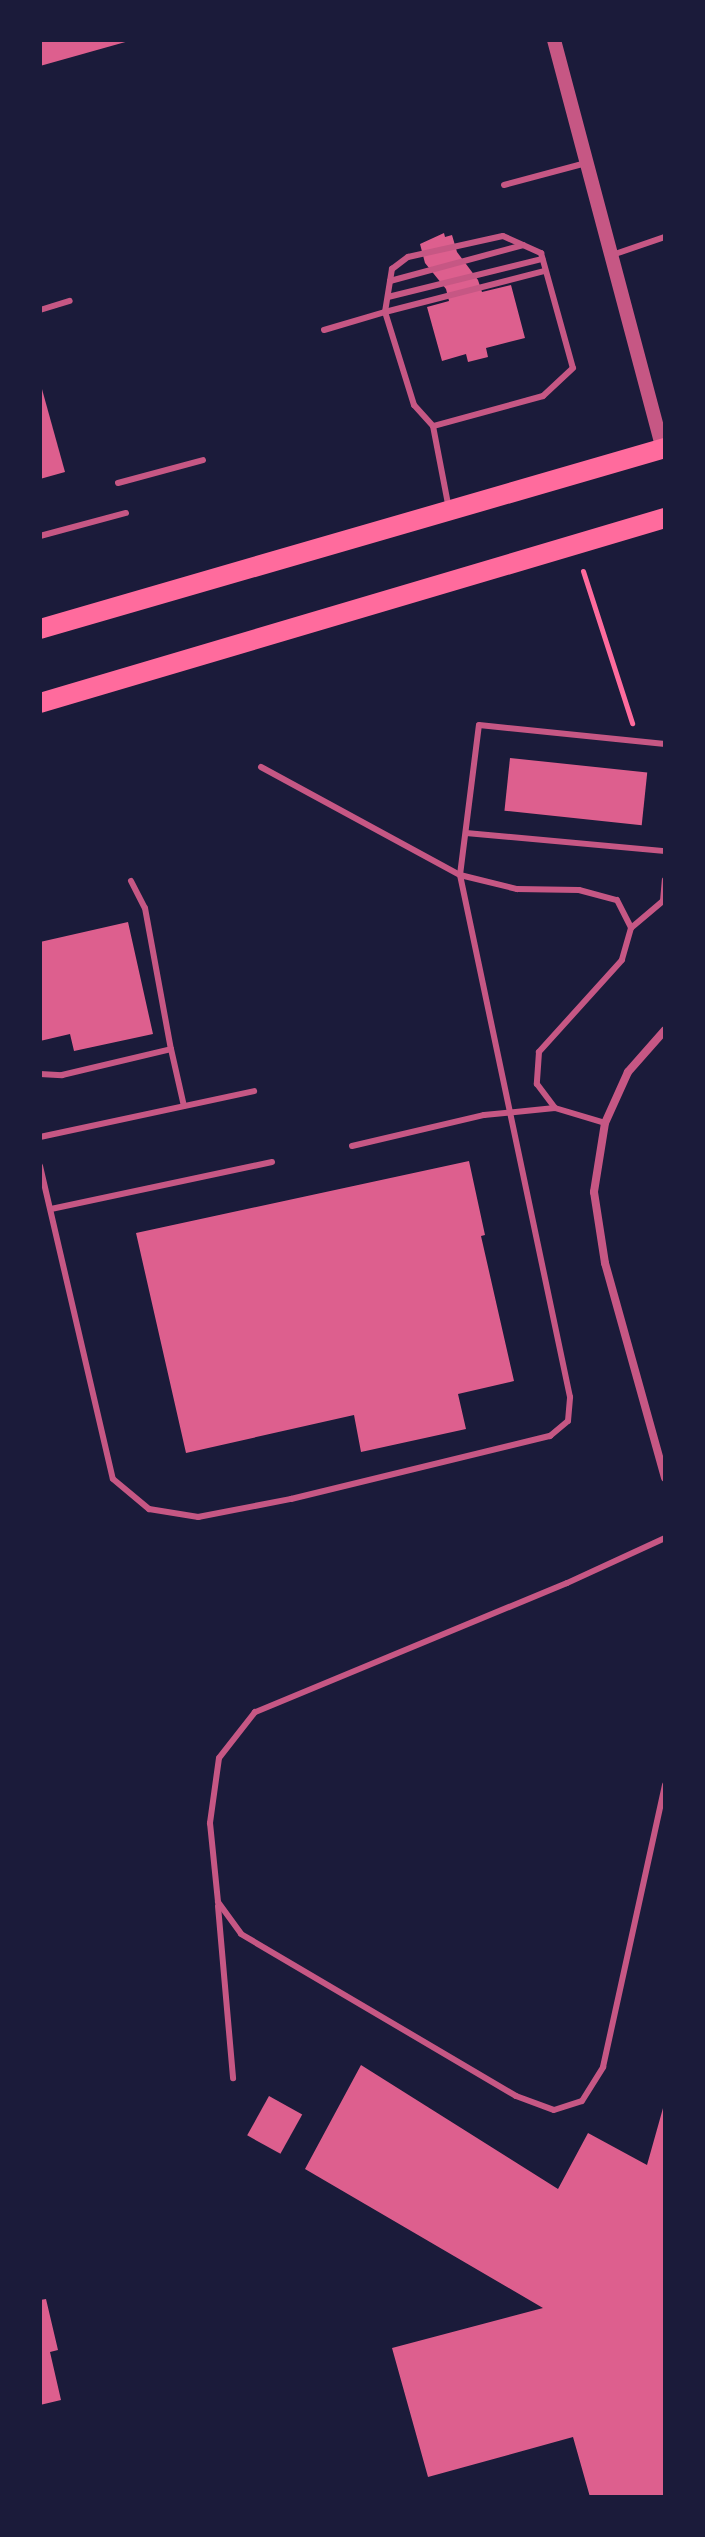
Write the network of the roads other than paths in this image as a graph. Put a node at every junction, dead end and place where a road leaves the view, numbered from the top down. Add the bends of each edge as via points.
1 (554, 40) edge
2 (589, 163) junction
3 (504, 185) dead end
4 (665, 237) edge
5 (523, 245) junction
6 (612, 255) junction
7 (542, 259) junction
8 (545, 271) junction
9 (390, 281) junction
10 (388, 297) junction
11 (70, 301) dead end
12 (40, 310) edge
13 (385, 312) junction
14 (324, 330) dead end
15 (433, 426) junction
16 (664, 451) edge
17 (203, 460) dead end
18 (118, 483) dead end
19 (450, 512) junction
20 (126, 513) dead end
21 (665, 518) edge
22 (40, 536) edge
23 (40, 629) edge
24 (40, 703) edge
25 (665, 744) edge
26 (261, 767) dead end
27 (466, 833) junction
28 (665, 851) edge
29 (460, 875) junction
30 (665, 880) edge
31 (131, 881) dead end
32 (631, 928) junction
33 (665, 1030) edge
34 (171, 1049) junction
35 (40, 1074) edge
36 (254, 1091) dead end
37 (184, 1106) junction
38 (555, 1108) junction
39 (509, 1113) junction
40 (605, 1123) junction
41 (40, 1137) edge
42 (352, 1146) dead end
43 (272, 1162) dead end
44 (40, 1166) edge
45 (51, 1209) junction
46 (665, 1478) edge
47 (665, 1538) edge
48 (664, 1791) edge
49 (218, 1902) junction
50 (233, 2078) dead end

1 - 2 street
2 - 3 lane
2 - 6 street
4 - 6 lane
5 - 7 lane via 541,253
5 - 9 lane
5 - 9 lane via 503,236 408,257 392,269
6 - 16 street
7 - 8 lane
7 - 10 lane
8 - 13 lane
8 - 15 lane via 573,368 543,396
9 - 10 lane
10 - 13 lane
11 - 12 lane
13 - 14 lane
13 - 15 lane via 414,405
15 - 19 lane
16 - 19 main road
17 - 18 lane
19 - 23 main road
20 - 22 lane
21 - 24 main road
25 - 27 lane via 479,725
26 - 29 lane
27 - 28 lane
27 - 29 lane
29 - 32 lane via 517,889 579,890 617,900
29 - 39 lane
30 - 32 lane via 663,901
31 - 34 lane via 145,908
32 - 38 lane via 622,960 539,1052 537,1084
33 - 40 street via 628,1072
34 - 35 lane via 62,1075
34 - 37 lane
36 - 37 lane
37 - 41 lane
38 - 39 lane
38 - 40 lane
39 - 42 lane
39 - 45 lane via 570,1397 568,1421 550,1436 291,1499 198,1517 149,1509 113,1479
40 - 46 street via 594,1192 605,1263
43 - 45 lane
44 - 45 lane
47 - 49 lane via 255,1712 219,1758 210,1823
48 - 49 lane via 603,2067 582,2101 554,2110 516,2096 241,1934
49 - 50 lane

